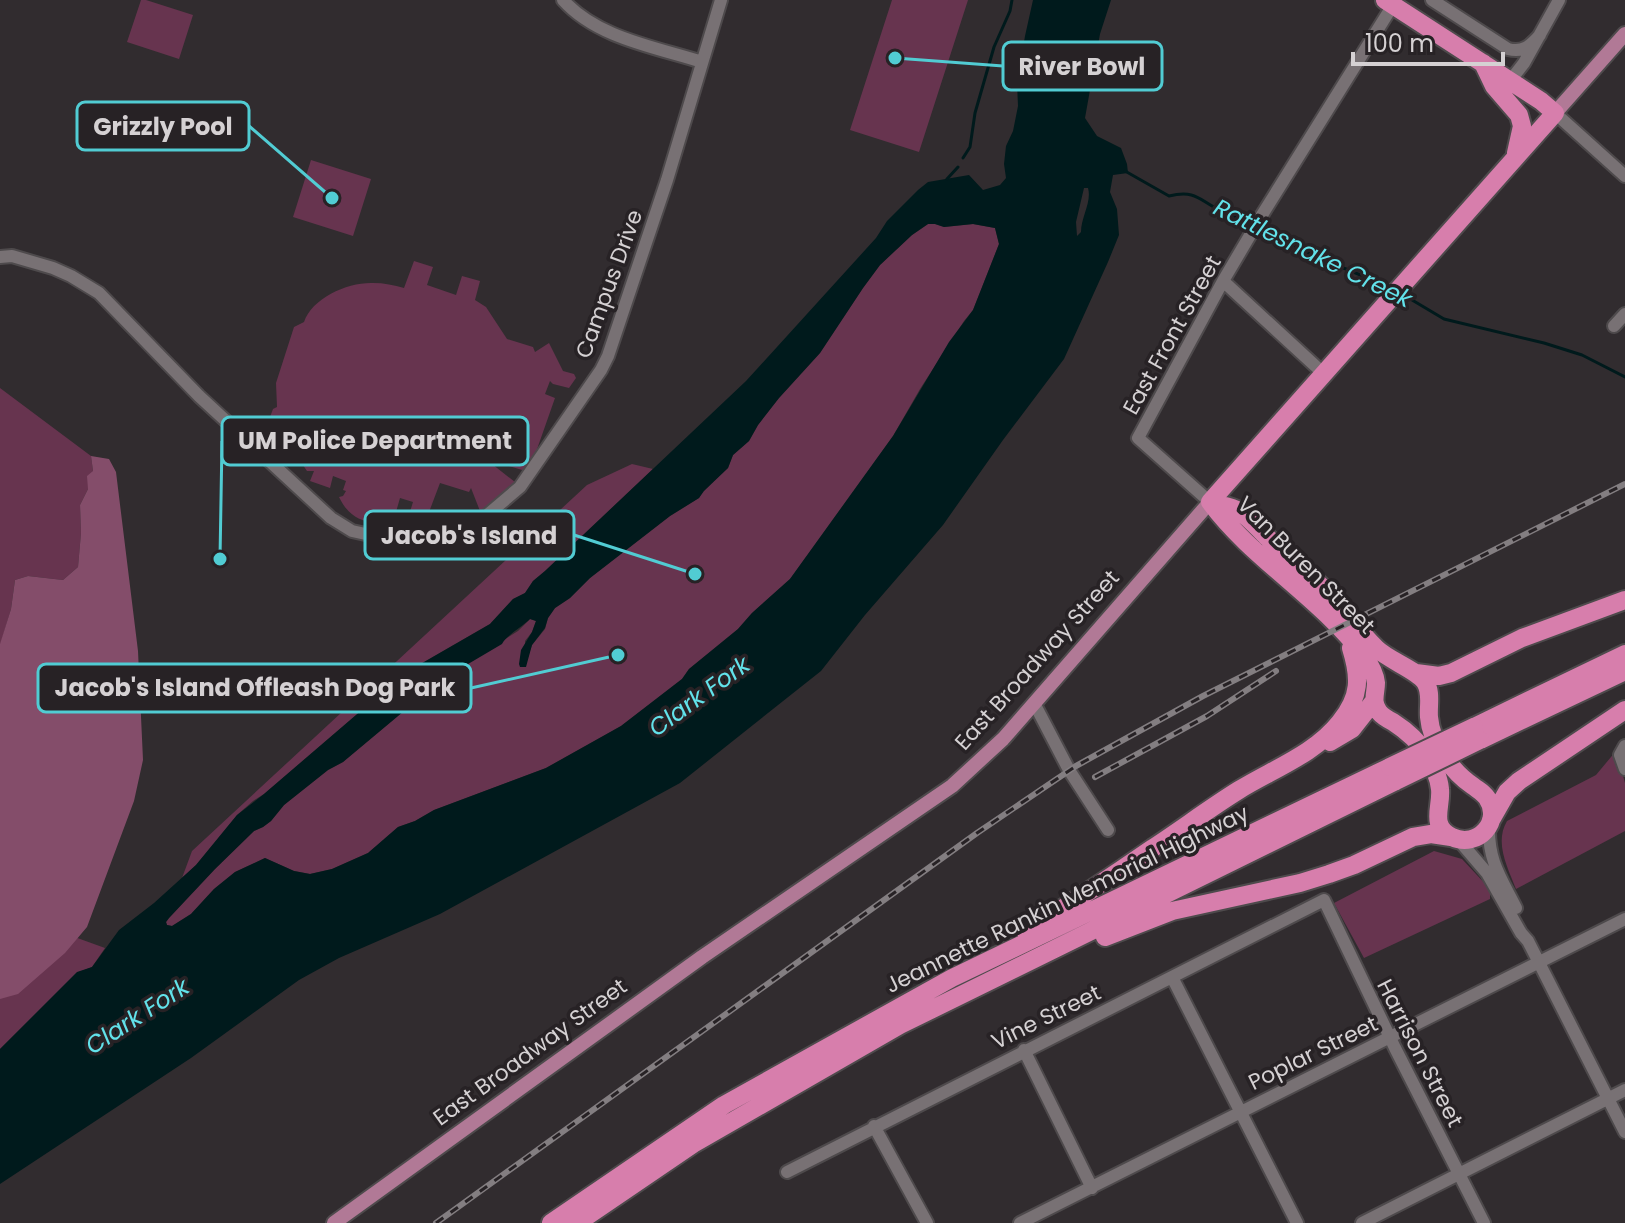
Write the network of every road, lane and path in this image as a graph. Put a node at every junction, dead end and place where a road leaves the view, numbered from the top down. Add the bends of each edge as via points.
1 (563, 0) edge
2 (721, 0) edge
3 (1432, 0) edge
4 (1559, 0) edge
5 (1389, 3) edge
6 (1625, 34) edge
7 (1540, 35) junction
8 (702, 62) junction
9 (1483, 62) junction
10 (1510, 81) junction
11 (1555, 113) junction
12 (1515, 155) junction
13 (1625, 176) edge
14 (0, 257) edge
15 (1223, 281) junction
16 (1625, 314) edge
17 (1614, 326) dead end
18 (1323, 373) junction
19 (1210, 502) junction
20 (1625, 600) edge
21 (1351, 640) junction
22 (1625, 654) edge
23 (1625, 671) edge
24 (1413, 672) junction
25 (1375, 694) junction
26 (1034, 703) junction
27 (1429, 703) junction
28 (1625, 710) edge
29 (1392, 722) junction
30 (1477, 734) junction
31 (1622, 750) edge
32 (1302, 755) junction
33 (1625, 769) edge
34 (1393, 774) junction
35 (1471, 785) junction
36 (1441, 798) junction
37 (1490, 823) junction
38 (1108, 830) dead end
39 (1454, 838) junction
40 (1324, 900) joint
41 (1625, 919) edge
42 (1528, 941) junction
43 (1539, 962) junction
44 (1005, 974) junction
45 (1172, 977) junction
46 (952, 978) junction
47 (1389, 1038) junction
48 (1024, 1050) junction
49 (1625, 1090) edge
50 (1608, 1098) junction
51 (1240, 1112) junction
52 (874, 1126) junction
53 (1625, 1132) edge
54 (787, 1172) dead end
55 (1459, 1173) junction
56 (1092, 1188) junction
57 (334, 1223) edge
58 (551, 1223) edge
59 (577, 1223) edge
60 (927, 1223) edge
61 (1020, 1223) edge
62 (1297, 1223) edge
63 (1362, 1223) edge
64 (1484, 1223) edge

1 - 8 street via 610,32
2 - 8 street, Campus Drive
3 - 7 street via 1508,49 1527,48
4 - 7 street
5 - 9 highway
5 - 15 street, East Front Street
6 - 11 main road, East Broadway Street
7 - 10 street
8 - 14 street, Campus Drive via 601,370 520,487 486,516 443,534 388,539 341,525 246,441 99,293 53,268
9 - 10 highway
9 - 12 highway via 1494,86 1519,115 1522,126
10 - 11 highway
11 - 12 highway, East Broadway Street
11 - 13 street
12 - 18 highway, East Broadway Street
15 - 18 street
15 - 19 street, East Front Street via 1138,438
16 - 17 street
18 - 19 highway, East Broadway Street
19 - 21 highway, Van Buren Street
19 - 24 highway, Van Buren Street via 1238,510 1329,594 1377,649
19 - 26 main road, East Broadway Street
20 - 24 highway via 1522,638 1451,673
21 - 25 highway, Van Buren Street via 1371,667
21 - 32 highway via 1358,669 1353,699 1340,722
22 - 30 highway, Jeannette Rankin Memorial Highway
23 - 30 highway, Jeannette Rankin Memorial Highway
24 - 25 highway via 1384,676
24 - 27 highway via 1427,685
25 - 29 highway, Van Buren Street via 1381,714
25 - 32 highway via 1352,729
26 - 38 street
26 - 57 main road, East Broadway Street via 952,786 702,957
27 - 29 highway via 1414,721
27 - 35 highway via 1435,739
28 - 37 highway via 1519,781
29 - 36 highway, Van Buren Street via 1427,755
30 - 34 highway, Jeannette Rankin Memorial Highway, bridge
31 - 33 street
32 - 46 highway via 1238,791
34 - 44 highway, Jeannette Rankin Memorial Highway
34 - 46 highway, Jeannette Rankin Memorial Highway
35 - 36 highway via 1453,788
35 - 37 highway via 1489,800
36 - 39 highway, Van Buren Street via 1438,820
37 - 39 highway via 1474,839
37 - 42 street via 1491,856
39 - 42 street, Van Buren Street via 1487,873
39 - 44 highway via 1413,837 1329,874 1172,911
40 - 45 street, Vine Street
40 - 47 street, Harrison Street
41 - 43 street, Poplar Street
42 - 43 street
43 - 47 street, Poplar Street
43 - 50 street
44 - 59 highway, Jeannette Rankin Memorial Highway via 900,1025 693,1144
45 - 48 street, Vine Street
45 - 51 street
46 - 58 highway, Jeannette Rankin Memorial Highway via 724,1105
47 - 51 street, Poplar Street
47 - 55 street, Harrison Street
48 - 52 street, Vine Street
48 - 56 street
49 - 50 street
50 - 53 street
50 - 55 street
51 - 56 street, Poplar Street
51 - 62 street
52 - 54 street, Vine Street
52 - 60 street
55 - 63 street
55 - 64 street, Harrison Street
56 - 61 street, Poplar Street

